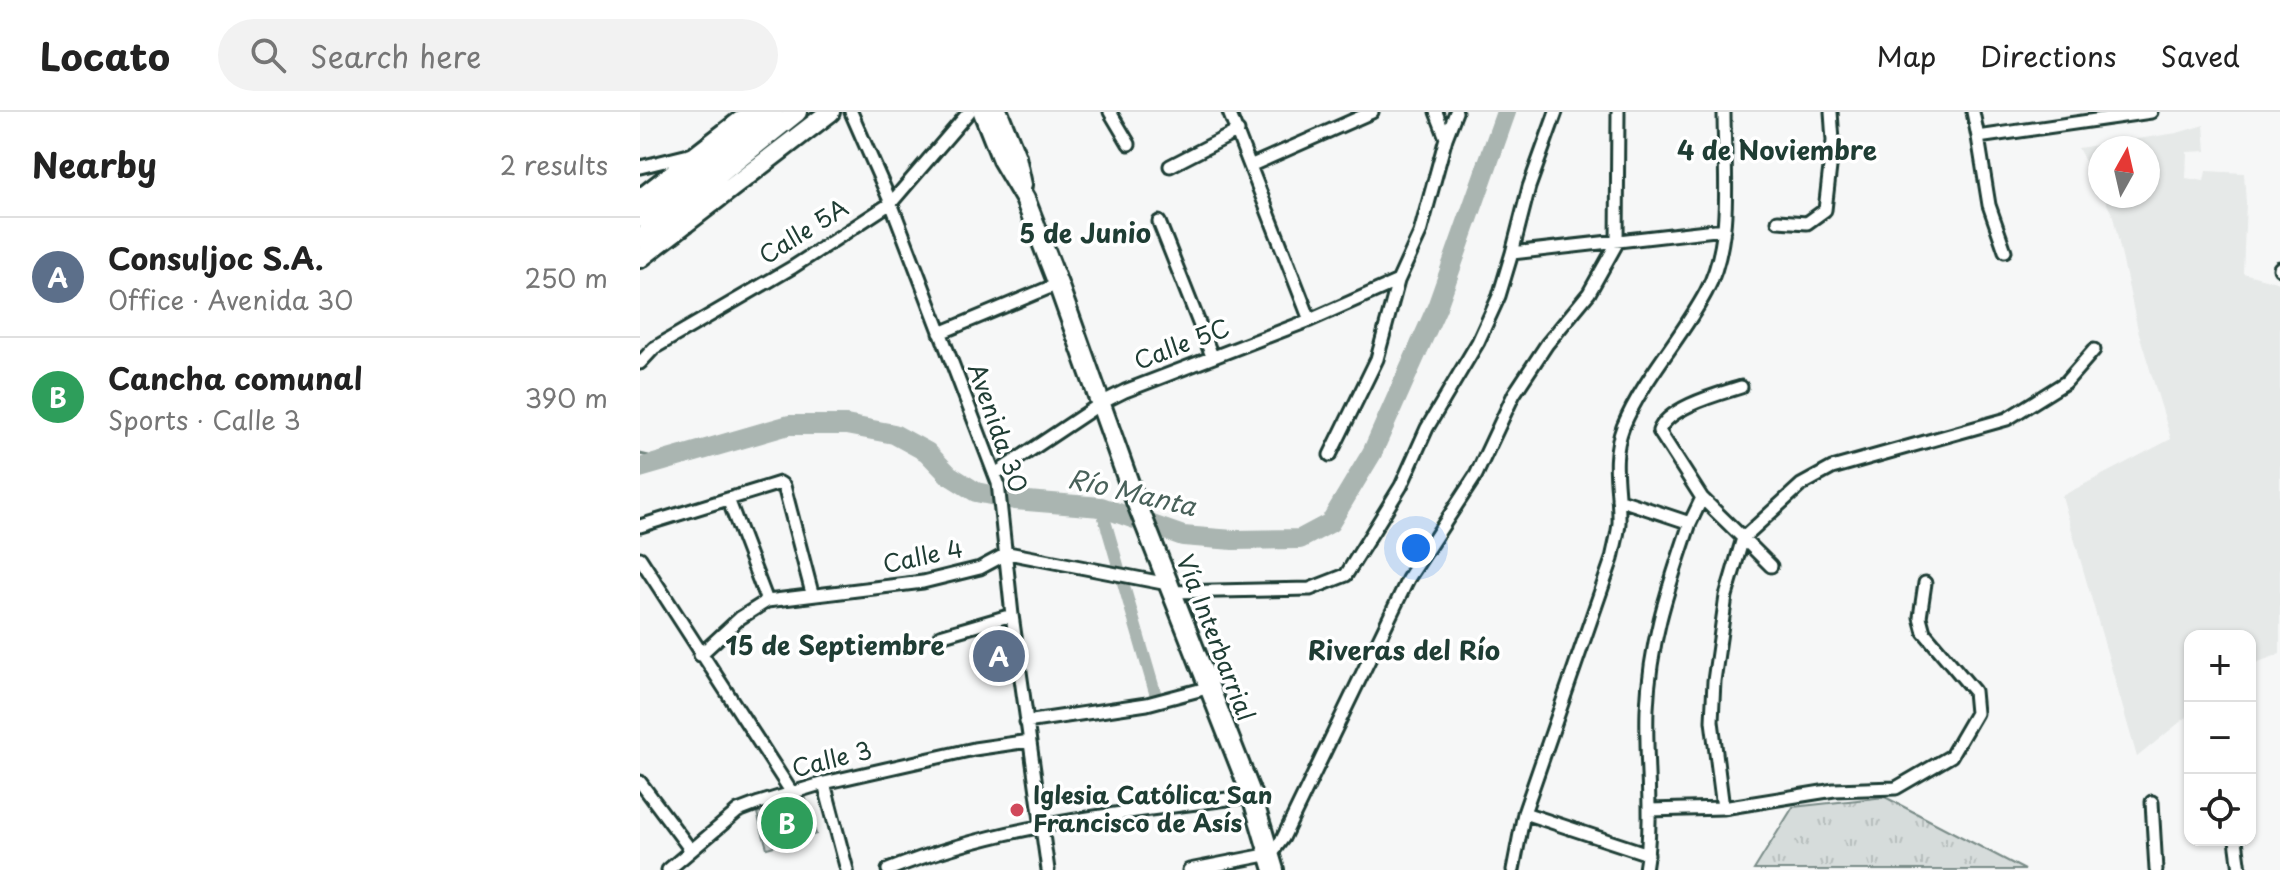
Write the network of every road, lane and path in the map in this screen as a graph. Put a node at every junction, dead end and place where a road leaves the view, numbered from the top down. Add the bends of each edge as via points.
1 (752, 112) edge
2 (773, 112) edge
3 (797, 112) edge
4 (830, 112) edge
5 (851, 112) edge
6 (1110, 112) edge
7 (1229, 112) edge
8 (1372, 112) edge
9 (1436, 112) edge
10 (1456, 112) edge
11 (1556, 112) edge
12 (1618, 112) edge
13 (1724, 112) edge
14 (1831, 112) edge
15 (1973, 112) edge
16 (2151, 112) edge
17 (983, 113) edge
18 (1238, 131) junction
19 (1978, 137) junction
20 (1446, 138) junction
21 (1129, 144) dead end
22 (697, 152) junction
23 (1252, 165) junction
24 (1170, 166) dead end
25 (640, 167) edge
26 (640, 199) edge
27 (891, 203) junction
28 (640, 217) edge
29 (1778, 221) dead end
30 (1159, 222) dead end
31 (1724, 229) junction
32 (640, 238) edge
33 (1617, 243) junction
34 (2005, 251) dead end
35 (1512, 253) junction
36 (640, 258) edge
37 (1398, 281) junction
38 (1058, 284) junction
39 (1310, 320) junction
40 (940, 333) junction
41 (2094, 350) dead end
42 (1212, 356) junction
43 (640, 363) edge
44 (1741, 387) dead end
45 (1103, 402) junction
46 (1330, 455) dead end
47 (996, 478) junction
48 (1702, 498) junction
49 (728, 499) junction
50 (1618, 499) junction
51 (1690, 523) junction
52 (640, 526) edge
53 (1743, 538) junction
54 (1007, 547) junction
55 (640, 558) edge
56 (1771, 566) dead end
57 (1925, 583) dead end
58 (1168, 584) junction
59 (812, 593) junction
60 (767, 601) junction
61 (1012, 615) junction
62 (940, 636) dead end
63 (700, 655) junction
64 (1207, 688) junction
65 (1026, 722) junction
66 (1029, 741) junction
67 (640, 782) edge
68 (824, 783) junction
69 (792, 793) junction
70 (1252, 796) junction
71 (2152, 802) dead end
72 (1723, 808) junction
73 (1649, 810) junction
74 (1524, 813) junction
75 (1040, 824) junction
76 (2237, 846) edge
77 (690, 849) junction
78 (1648, 854) junction
79 (1272, 862) edge
80 (668, 870) edge
81 (847, 870) edge
82 (888, 870) edge
83 (1048, 870) edge
84 (1189, 870) edge
85 (1513, 870) edge
86 (1645, 870) edge
87 (2156, 870) edge
88 (2240, 870) edge

1 - 22 main road
2 - 28 main road
3 - 32 main road
4 - 36 main road
5 - 27 street, Avenida 30
6 - 21 street
7 - 18 street
8 - 23 street
9 - 20 street
10 - 20 street
11 - 35 street
12 - 33 street
13 - 31 street
14 - 29 street via 1825,210 1807,223
15 - 19 street
16 - 19 street
17 - 27 street, Calle 5A
17 - 38 main road, Vía Interbarrial
18 - 23 street
18 - 24 street
19 - 34 street via 1989,205
20 - 37 street via 1420,233
22 - 25 street
22 - 26 main road
23 - 39 street
27 - 40 street, Avenida 30
27 - 43 street, Calle 5A via 654,348
30 - 42 street
31 - 33 street
31 - 50 street via 1707,291 1648,379 1623,429 1613,464
33 - 35 street
33 - 79 street via 1589,293 1514,394 1476,475 1408,579
35 - 58 street via 1478,342 1346,575 1310,589
37 - 39 street, Calle 5C
37 - 46 street via 1377,359
38 - 40 street
38 - 45 main road, Vía Interbarrial
39 - 42 street, Calle 5C
40 - 47 street, Avenida 30
41 - 53 street via 2066,382 2007,419 1832,468 1801,485
42 - 45 street, Calle 5C
44 - 48 street via 1693,403 1659,431
45 - 47 street, Calle 5C
45 - 58 main road, Vía Interbarrial
47 - 54 street, Avenida 30
48 - 51 street
48 - 53 street
49 - 52 street
49 - 59 street via 778,483 784,486
49 - 60 street
50 - 51 street
50 - 74 street via 1612,559
51 - 73 street via 1654,631 1647,710
53 - 56 street
53 - 72 street via 1726,596 1714,681 1712,721
54 - 58 street
54 - 59 street, Calle 4 via 980,568 923,582
54 - 61 street, Avenida 30
55 - 63 street
57 - 72 street via 1920,617 1924,632 1974,691 1976,713 1951,756 1896,788 1834,790
58 - 64 main road, Vía Interbarrial
59 - 60 street, Calle 4
60 - 63 street, Calle 4
61 - 62 street
61 - 65 street, Avenida 30
63 - 69 street
64 - 65 street via 1147,704
64 - 70 main road, Vía Interbarrial
65 - 66 street, Avenida 30
66 - 68 street, Calle 3
66 - 75 street, Avenida 30
67 - 77 street
68 - 69 street, Calle 3
68 - 81 street
69 - 77 street, Calle 3 via 738,811
70 - 75 street
70 - 79 main road, Vía Interbarrial
71 - 87 street
72 - 73 street
73 - 78 street
74 - 78 street
74 - 85 street
75 - 82 street via 954,845
75 - 83 street, Avenida 30
76 - 88 street
77 - 80 street, Calle 3
78 - 86 street
79 - 84 street

